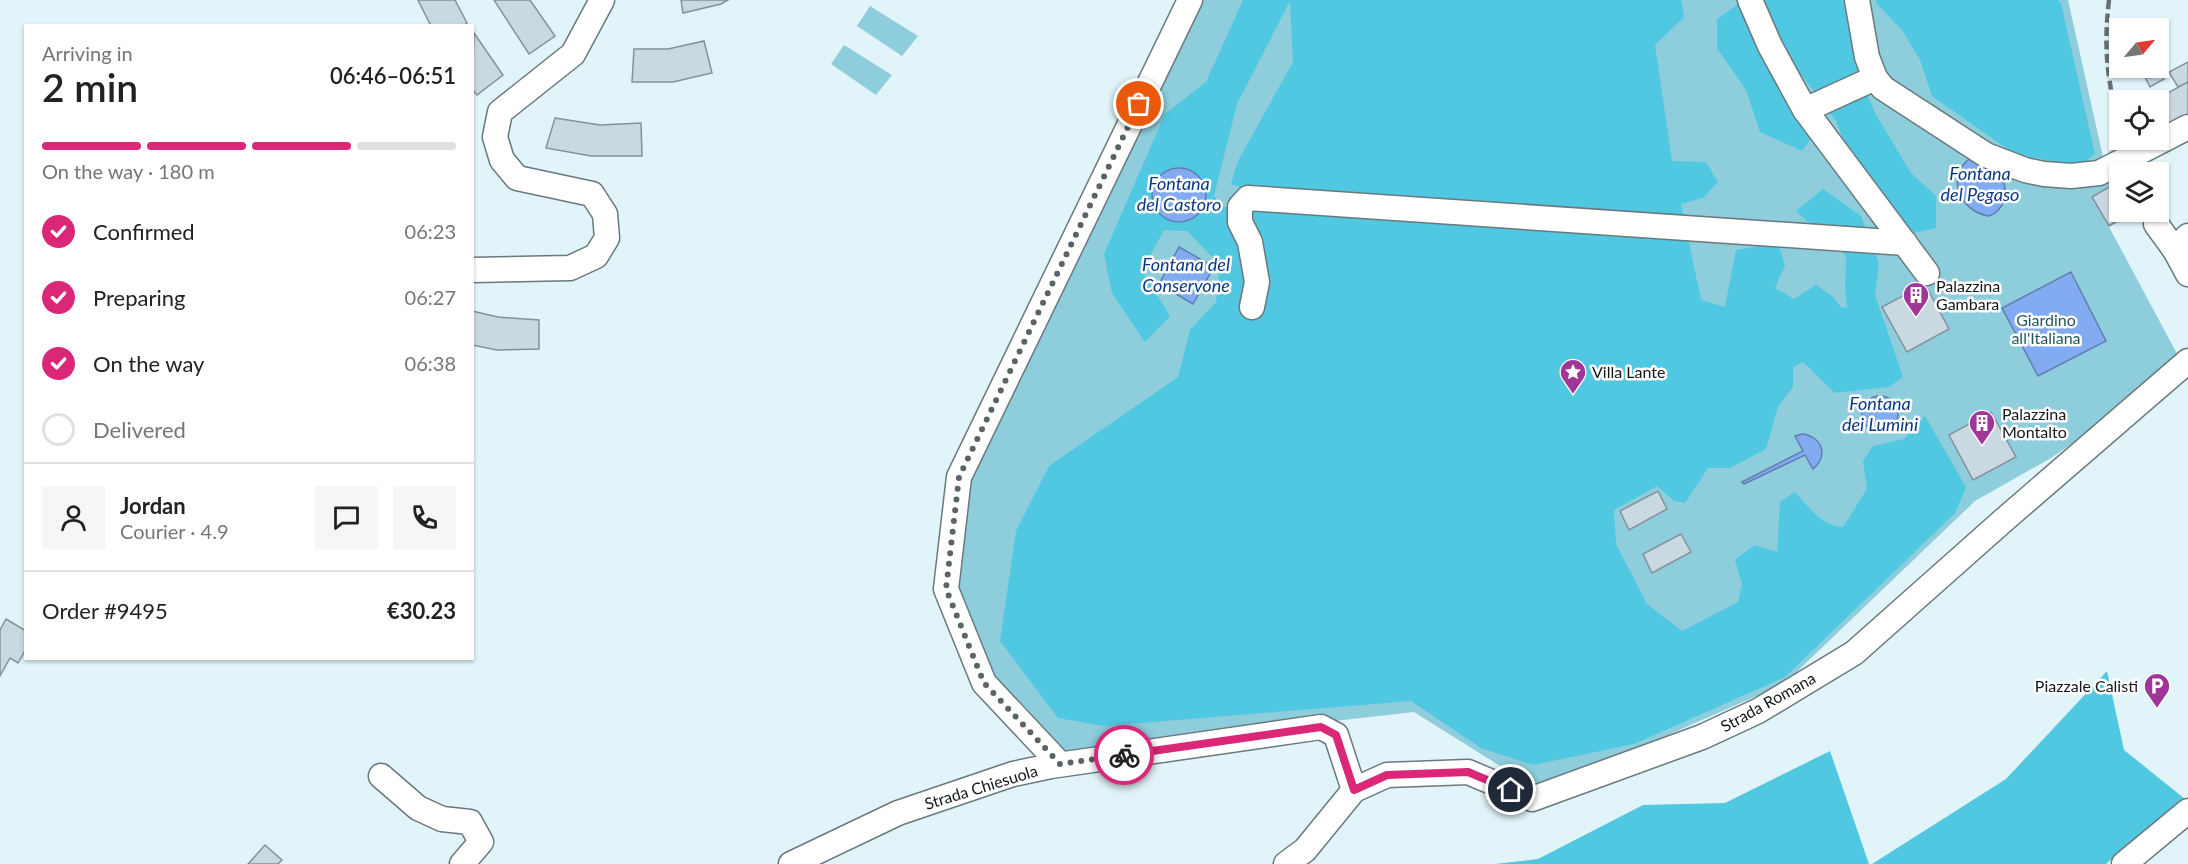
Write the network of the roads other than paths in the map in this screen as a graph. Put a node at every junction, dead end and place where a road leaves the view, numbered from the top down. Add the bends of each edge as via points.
1 (602, 0) edge
2 (1190, 0) edge
3 (1750, 0) edge
4 (1857, 0) edge
5 (1875, 78) junction
6 (1805, 110) junction
7 (2188, 127) edge
8 (2156, 224) dead end
9 (2182, 242) edge
10 (1905, 243) junction
11 (474, 270) edge
12 (1927, 273) dead end
13 (2188, 274) edge
14 (1252, 307) dead end
15 (2188, 361) edge
16 (1060, 764) junction
17 (381, 776) dead end
18 (1354, 790) junction
19 (2188, 811) edge
20 (462, 864) edge
21 (791, 864) edge
22 (1286, 864) edge
23 (2124, 864) edge

1 - 11 street via 573,54 500,112 495,137 502,160 517,178 592,194 605,214 607,238 596,256 570,268
2 - 16 street via 959,477 946,589 984,683
3 - 6 street
4 - 5 street
5 - 6 street
5 - 7 street via 1883,88 1986,155 2044,174 2093,175
6 - 10 street
8 - 9 street
9 - 13 street
10 - 12 street
10 - 14 street via 1248,198 1240,207 1240,222 1250,242 1257,282
15 - 18 street, Strada Romana via 1854,653 1758,711 1702,737 1532,799 1468,772 1387,775
16 - 18 street, Strada Chiesuola via 1321,727 1336,735
16 - 21 street, Strada Chiesuola via 1013,774 898,813
17 - 20 street via 418,808 442,819 470,822 481,842
18 - 22 street, Strada Romana via 1305,850
19 - 23 street

